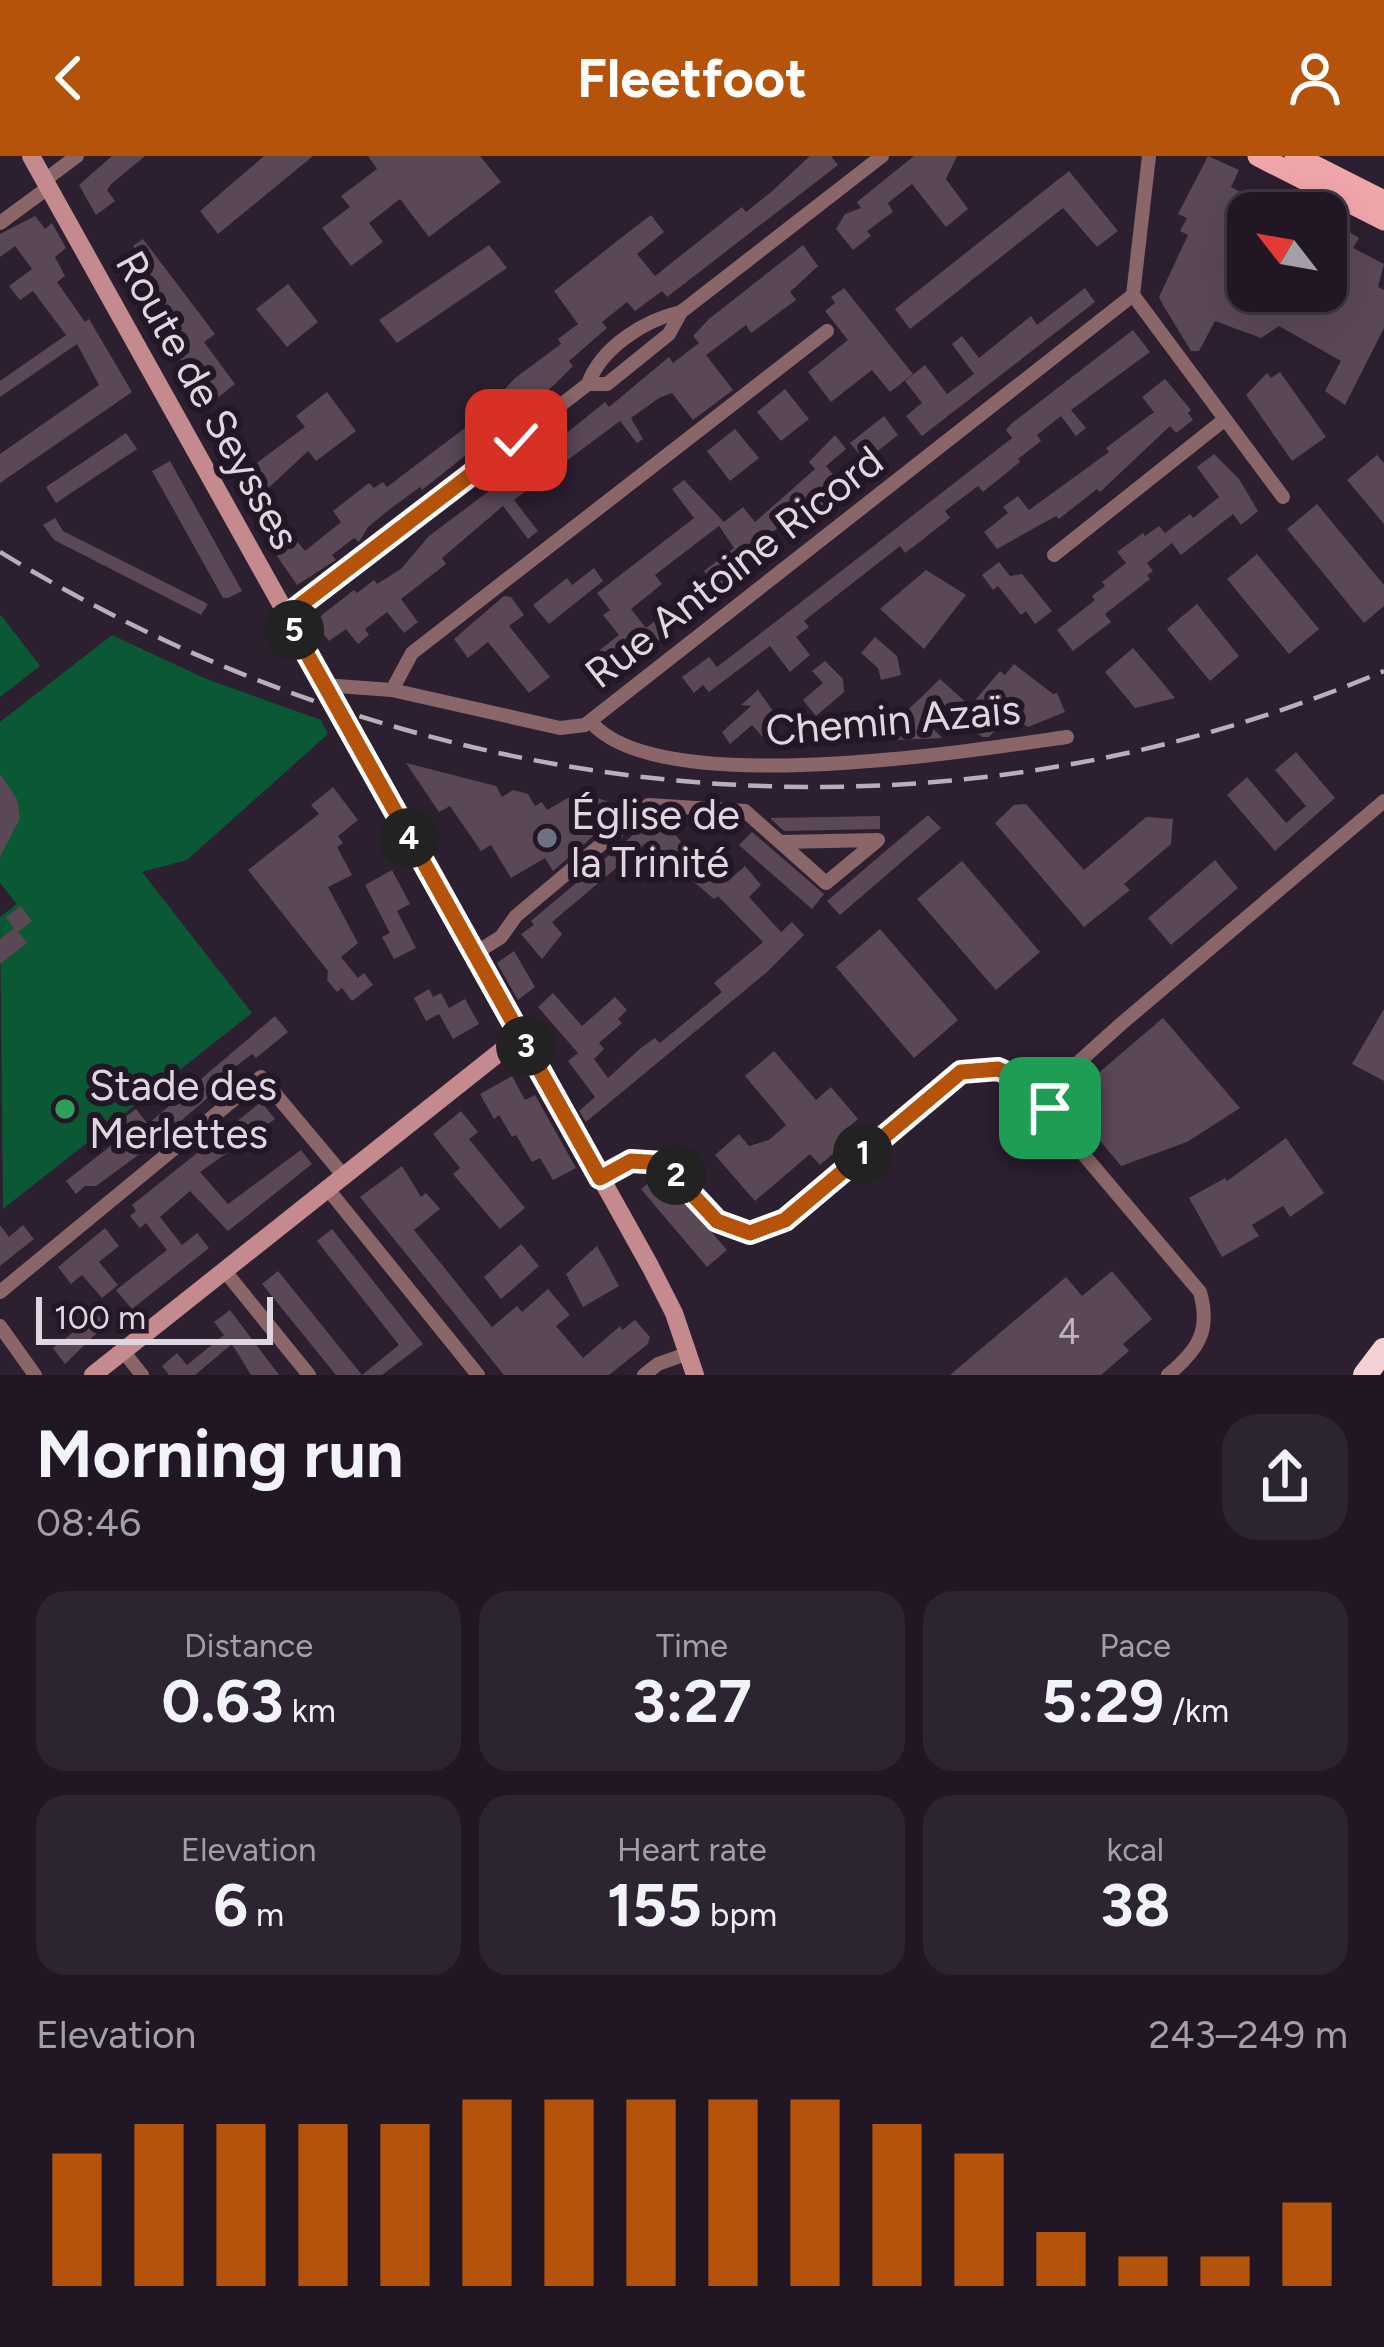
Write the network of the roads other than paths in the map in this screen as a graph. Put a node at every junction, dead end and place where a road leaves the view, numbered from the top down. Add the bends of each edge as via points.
1 (31, 156) edge
2 (77, 156) edge
3 (882, 156) edge
4 (1149, 156) edge
5 (1258, 156) edge
6 (1295, 156) edge
7 (47, 183) junction
8 (1384, 201) edge
9 (1384, 220) edge
10 (0, 223) edge
11 (1133, 295) junction
12 (681, 312) junction
13 (827, 331) dead end
14 (588, 384) junction
15 (1224, 420) junction
16 (1283, 497) dead end
17 (1054, 555) dead end
18 (286, 616) junction
19 (323, 685) junction
20 (392, 689) junction
21 (591, 722) junction
22 (1067, 737) dead end
23 (1384, 801) edge
24 (780, 842) junction
25 (474, 954) junction
26 (520, 1036) junction
27 (1051, 1093) junction
28 (343, 1174) junction
29 (600, 1178) junction
30 (327, 1188) junction
31 (224, 1270) junction
32 (0, 1292) edge
33 (0, 1326) edge
34 (1384, 1350) edge
35 (123, 1351) junction
36 (689, 1353) junction
37 (35, 1375) edge
38 (93, 1375) edge
39 (142, 1375) edge
40 (309, 1375) edge
41 (478, 1375) edge
42 (644, 1375) edge
43 (695, 1375) edge
44 (1168, 1375) edge
45 (1365, 1375) edge

1 - 7 main road, Route de Seysses
2 - 7 street
3 - 12 street
4 - 11 street
5 - 9 main road
6 - 8 main road
7 - 10 street
7 - 18 main road, Route de Seysses
11 - 15 street
11 - 21 street, Rue Antoine Ricord
12 - 14 street via 655,318 610,352
12 - 14 street via 669,334 608,384
13 - 20 street via 412,653
14 - 18 street
15 - 16 street
15 - 17 street
18 - 19 main road, Route de Seysses
19 - 20 street, Rue Antoine Ricord
19 - 25 main road, Route de Seysses
20 - 21 street, Rue Antoine Ricord via 550,727
21 - 22 street, Chemin Azaïs via 619,745 788,767
23 - 27 street
24 - 24 street via 826,883 878,840 800,842
24 - 25 street via 745,811 648,805
25 - 26 main road, Route de Seysses
26 - 28 main road
26 - 29 main road, Route de Seysses
27 - 29 street via 998,1069 961,1072 785,1220 750,1233 717,1221 663,1163 631,1161
27 - 44 street via 1056,1122 1199,1292 1204,1332
28 - 30 main road
28 - 32 street via 261,1077
29 - 36 main road, Route de Seysses
30 - 31 main road
30 - 41 street
31 - 35 main road
31 - 40 street
33 - 37 street
34 - 45 highway
35 - 38 main road
35 - 39 street
36 - 42 street
36 - 43 main road, Route de Seysses

